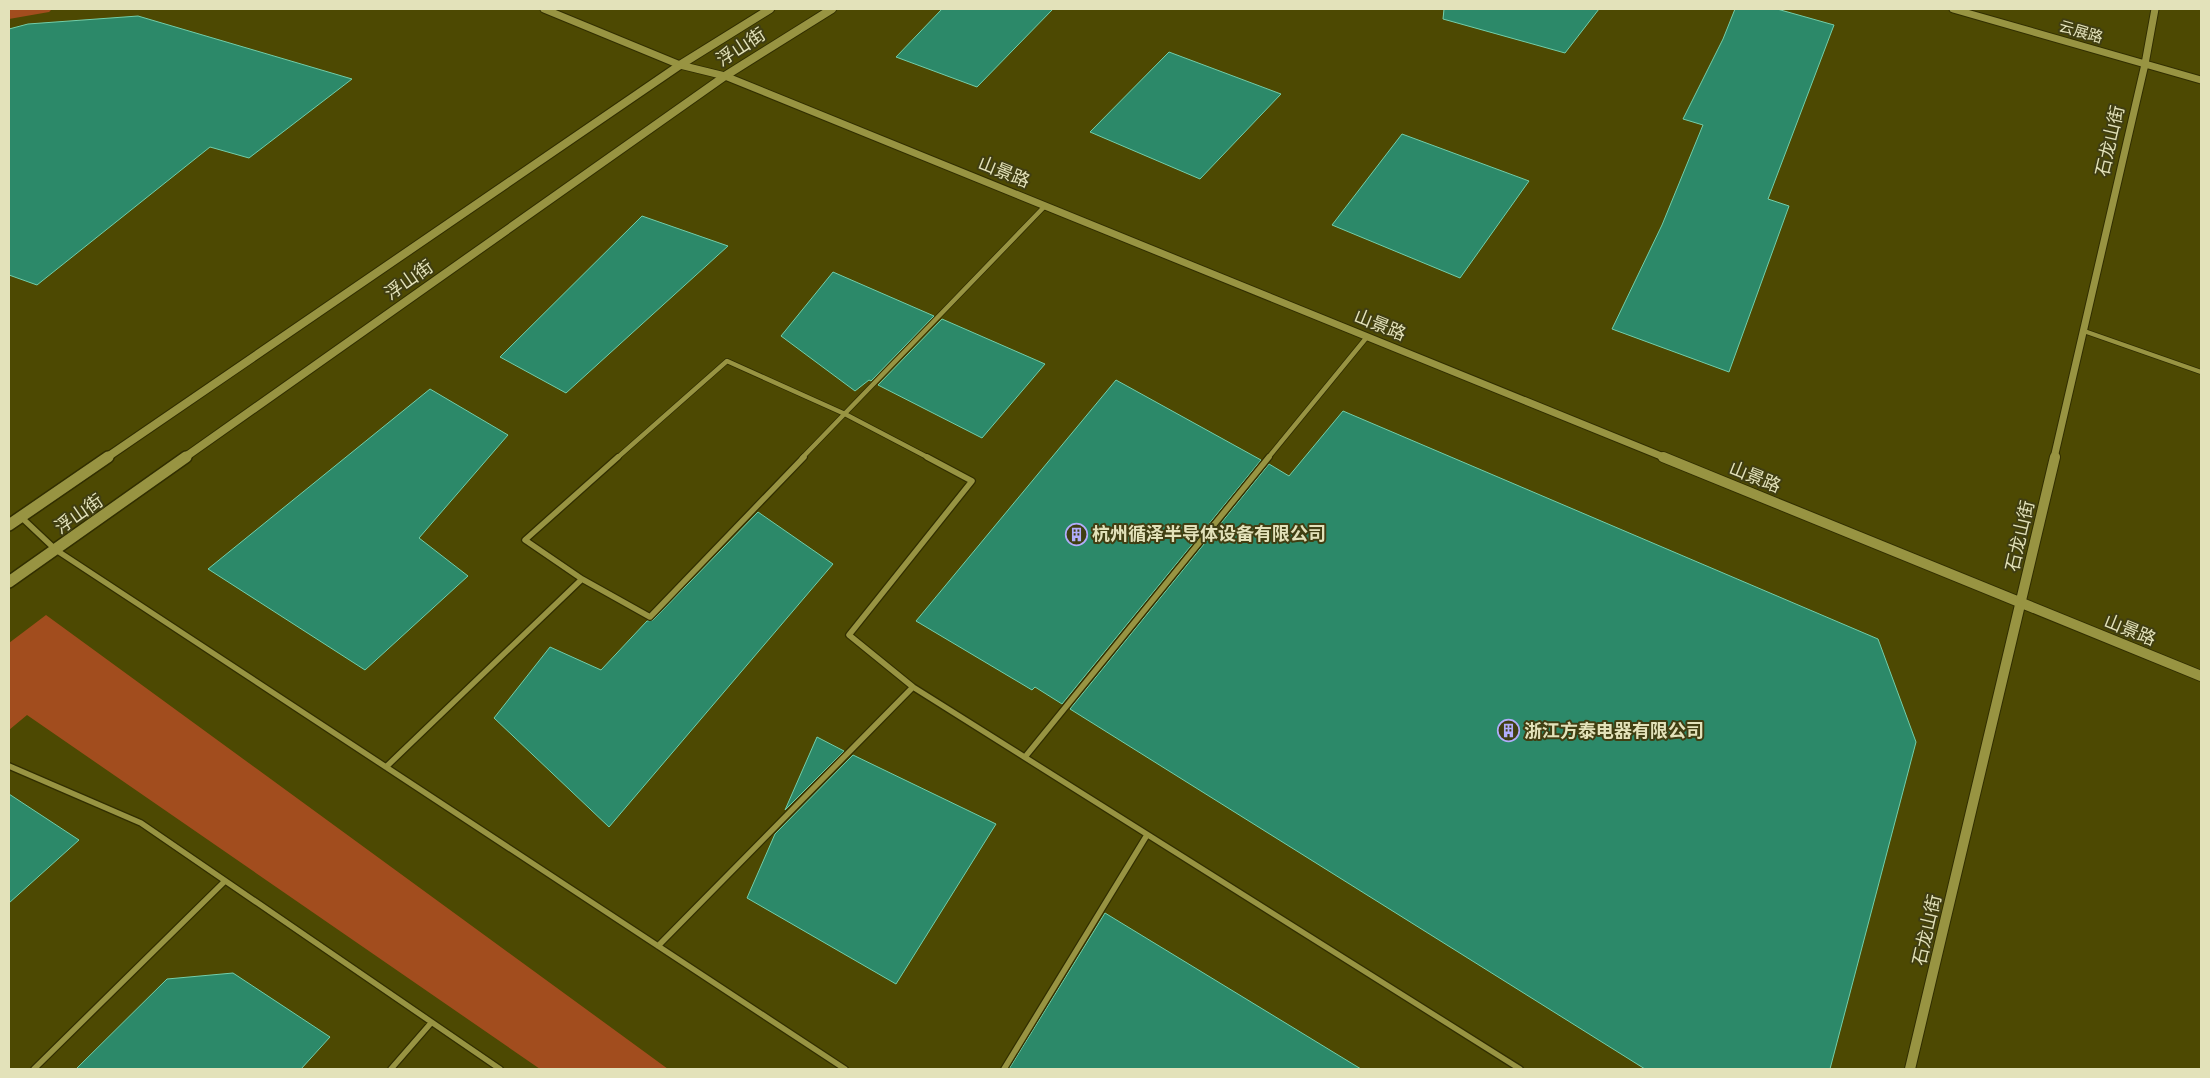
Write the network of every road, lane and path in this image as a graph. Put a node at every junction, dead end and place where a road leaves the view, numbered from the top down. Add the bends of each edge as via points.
1 (544, 9) edge
2 (770, 9) edge
3 (832, 9) edge
4 (1953, 9) edge
5 (2155, 9) edge
6 (2145, 64) junction
7 (680, 65) junction
8 (725, 76) junction
9 (2201, 80) edge
10 (1045, 206) junction
11 (2084, 331) junction
12 (1367, 337) junction
13 (2201, 372) edge
14 (845, 414) junction
15 (21, 516) junction
16 (9, 525) edge
17 (56, 550) junction
18 (582, 579) junction
19 (9, 582) edge
20 (2021, 603) junction
21 (2201, 676) edge
22 (913, 687) junction
23 (1025, 758) junction
24 (9, 766) edge
25 (386, 767) junction
26 (1147, 835) junction
27 (225, 881) junction
28 (658, 946) junction
29 (431, 1023) junction
30 (34, 1069) edge
31 (392, 1069) edge
32 (500, 1069) edge
33 (845, 1069) edge
34 (1004, 1069) edge
35 (1520, 1069) edge
36 (1910, 1069) edge

1 - 7 street, 山景路
2 - 7 main road, 浮山街
3 - 8 main road, 浮山街
4 - 6 street, 云展路
5 - 6 street, 石龙山街
6 - 9 street, 云展路
6 - 11 street, 石龙山街
7 - 8 street, 山景路
7 - 15 main road, 浮山街
8 - 10 street, 山景路
8 - 17 main road, 浮山街
10 - 12 street, 山景路
10 - 14 street
11 - 13 street
11 - 20 street, 石龙山街
12 - 20 street, 山景路
12 - 23 street
14 - 18 street via 650,617
14 - 18 street via 727,361 525,540
14 - 22 street via 972,481 849,635
15 - 16 main road, 浮山街
15 - 17 street
17 - 19 main road, 浮山街
17 - 25 street
18 - 25 street
20 - 21 street, 山景路
20 - 36 street, 石龙山街
22 - 23 street
22 - 28 street
23 - 26 street
24 - 27 street via 141,823
25 - 28 street
26 - 34 street
26 - 35 street
27 - 29 street
27 - 30 street
28 - 33 street
29 - 31 street
29 - 32 street

